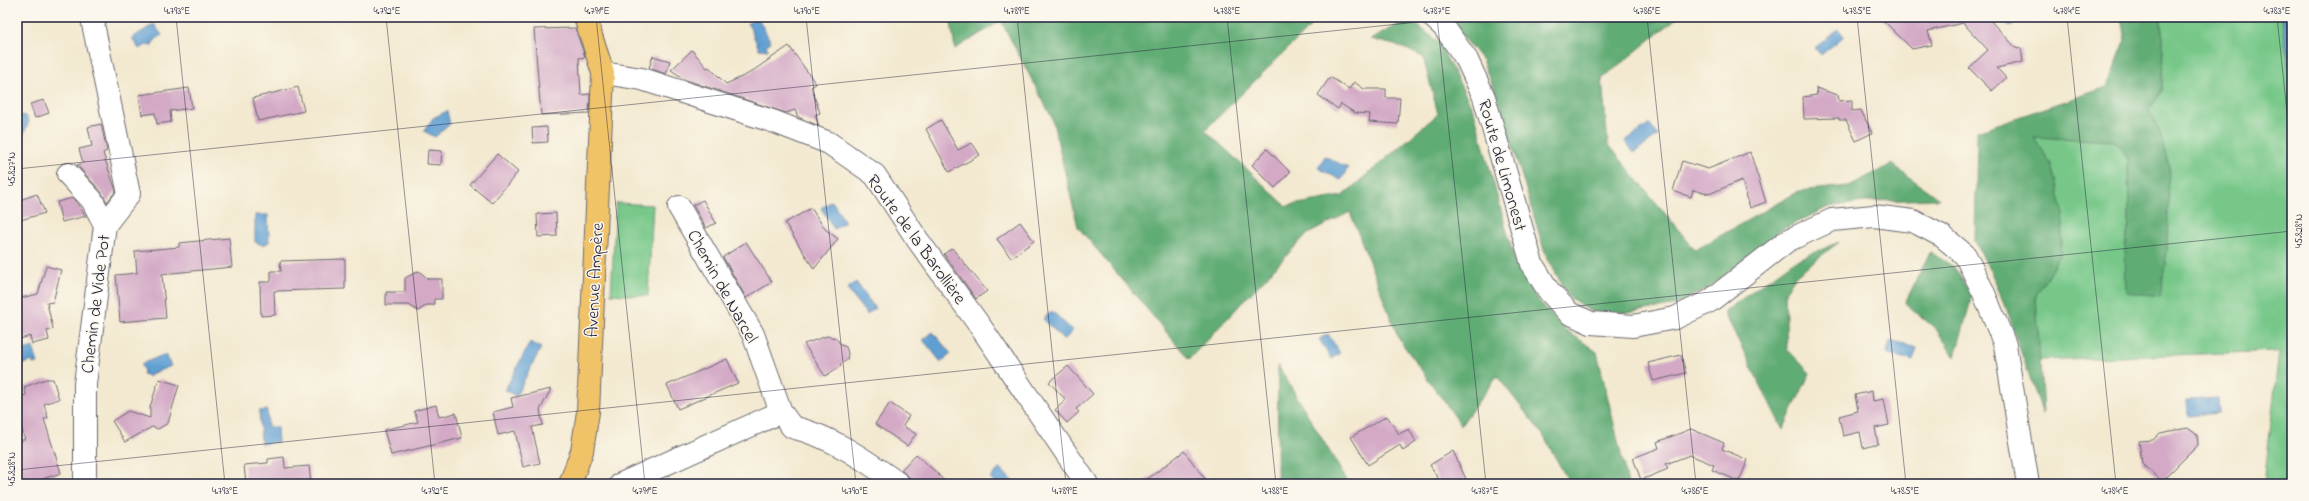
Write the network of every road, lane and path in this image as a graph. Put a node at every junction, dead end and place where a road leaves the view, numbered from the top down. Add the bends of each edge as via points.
1 (96, 17) edge
2 (585, 17) edge
3 (1433, 17) edge
4 (603, 73) junction
5 (68, 174) dead end
6 (679, 207) dead end
7 (105, 226) junction
8 (781, 412) junction
9 (85, 484) edge
10 (570, 484) edge
11 (621, 484) edge
12 (899, 484) edge
13 (1087, 484) edge
14 (2028, 484) edge

1 - 7 street, Chemin de Vide Pot via 93,24 129,194
2 - 4 main road
3 - 14 street, Route de Limonest via 1444,27 1467,60 1484,97 1532,264 1548,290 1569,314 1591,324 1633,326 1675,318 1710,301 1787,241 1832,220 1874,216 1913,222 1942,236 1965,255 1983,291 2005,345
4 - 10 main road, Avenue Ampère via 588,412 582,452
4 - 13 street, Route de la Barollière via 642,79 775,122 829,143 875,175
5 - 7 street via 92,200
6 - 8 street, Chemin de Narcel via 753,334
7 - 9 street, Chemin de Vide Pot via 85,384
8 - 11 street
8 - 12 street, Chemin de Narcel via 792,427 814,432 854,452

